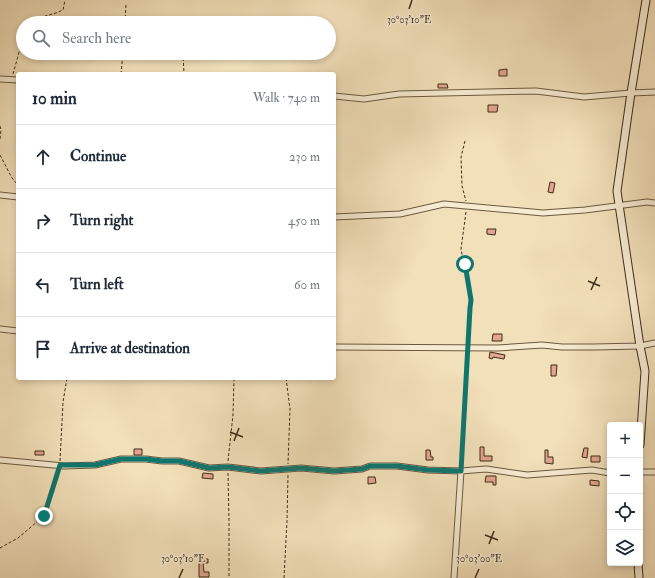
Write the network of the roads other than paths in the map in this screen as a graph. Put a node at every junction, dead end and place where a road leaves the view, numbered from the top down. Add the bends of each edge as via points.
1 (646, 0) edge
2 (0, 79) edge
3 (16, 80) edge
4 (655, 92) edge
5 (631, 93) junction
6 (336, 96) edge
7 (0, 195) edge
8 (16, 197) edge
9 (655, 203) edge
10 (620, 206) junction
11 (336, 217) edge
12 (0, 329) edge
13 (16, 331) edge
14 (655, 343) edge
15 (640, 346) junction
16 (336, 347) edge
17 (642, 422) edge
18 (0, 460) edge
19 (461, 471) junction
20 (607, 472) edge
21 (643, 472) edge
22 (655, 472) edge
23 (638, 566) edge
24 (454, 578) edge
25 (639, 578) edge

1 - 5 street
2 - 3 street
4 - 5 street
5 - 6 street via 584,97 536,91 399,94 364,99
5 - 10 street via 618,192
7 - 8 street
9 - 10 street
10 - 11 street via 543,213 444,204 400,214
10 - 15 street
12 - 13 street
14 - 15 street
15 - 16 street
15 - 17 street via 645,371
18 - 19 street via 95,465 121,459 146,459 179,461 209,468 228,467 261,471 301,468 334,471 370,466
19 - 20 street via 486,469 527,475 592,470
19 - 24 street
21 - 22 street
23 - 25 street

